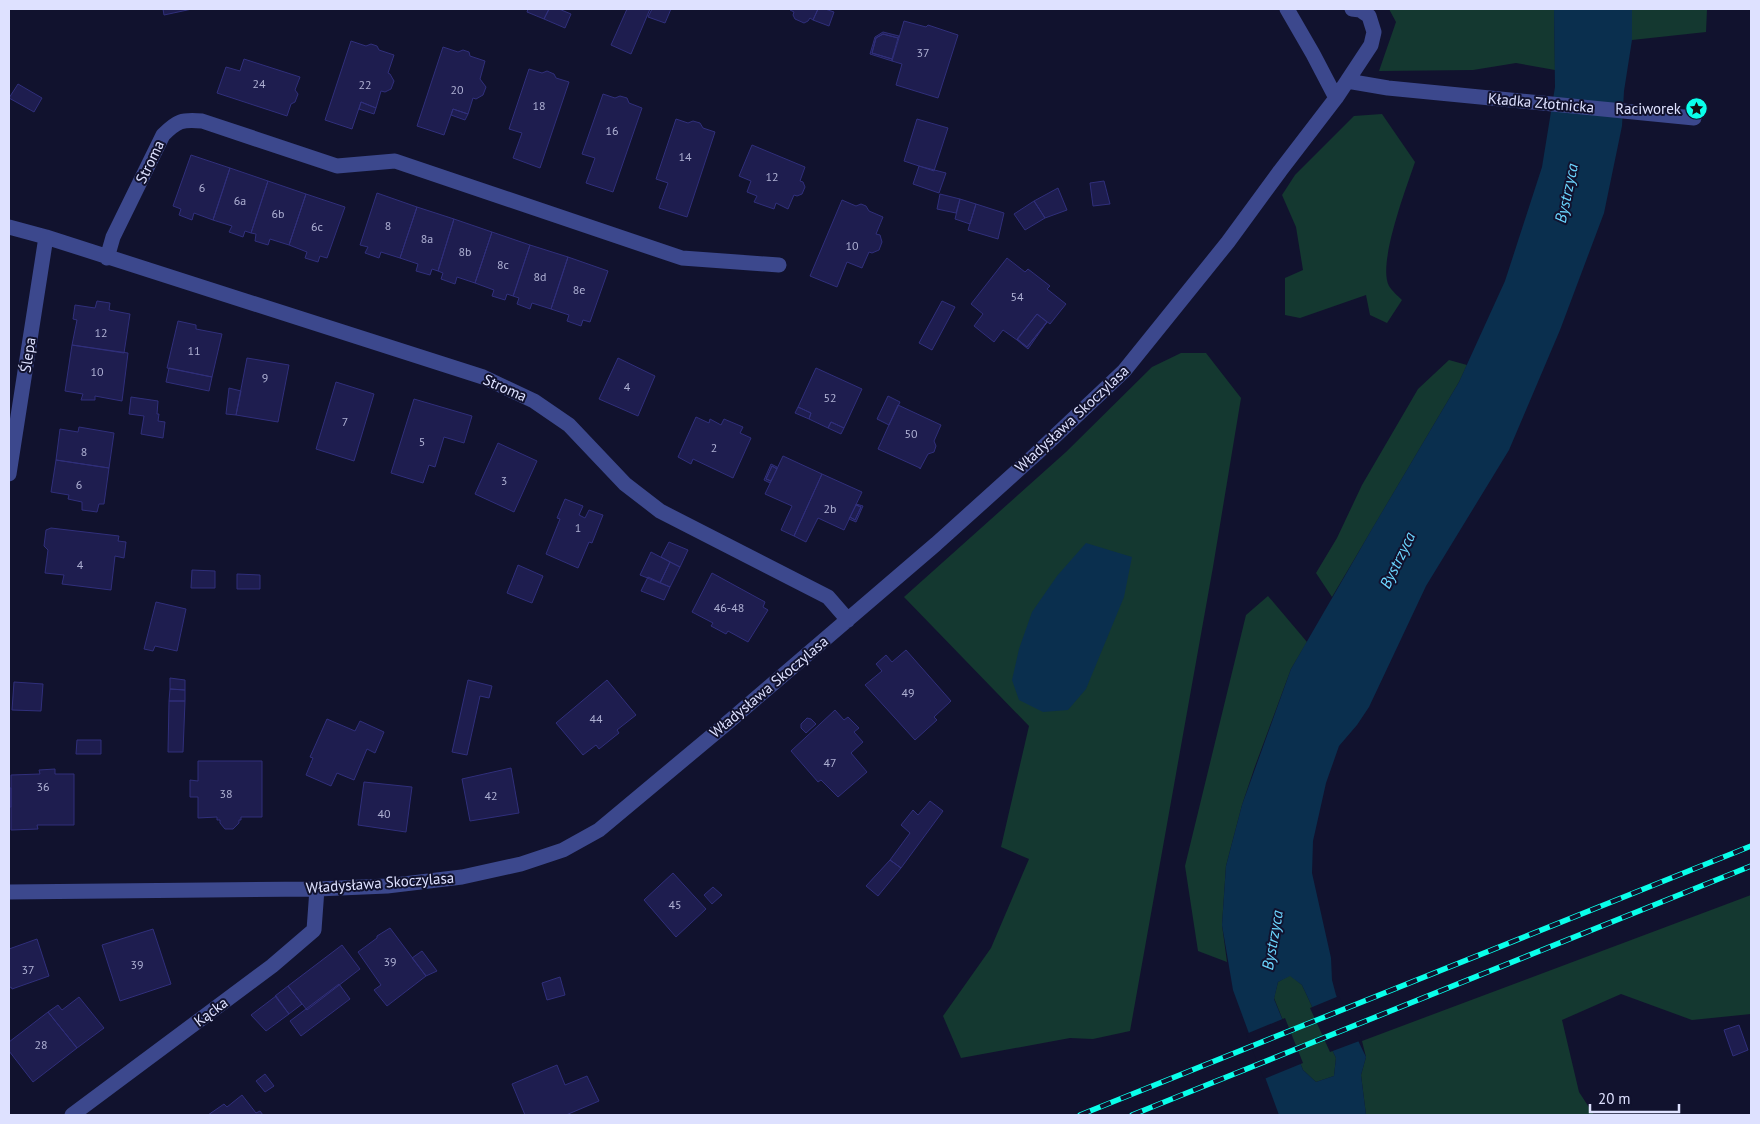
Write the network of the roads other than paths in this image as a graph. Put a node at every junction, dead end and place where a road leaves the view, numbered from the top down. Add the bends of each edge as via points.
1 (1287, 9) edge
2 (1352, 9) edge
3 (1347, 81) junction
4 (1336, 98) junction
5 (1694, 118) dead end
6 (9, 227) edge
7 (46, 237) junction
8 (107, 258) junction
9 (779, 265) dead end
10 (9, 474) edge
11 (848, 620) junction
12 (317, 889) junction
13 (9, 892) edge
14 (72, 1115) edge

1 - 4 street
2 - 3 street, Władysława Skoczylasa via 1369,16 1374,38
3 - 4 street, Władysława Skoczylasa
3 - 5 street, Kładka Złotnicka via 1388,88
4 - 11 street, Władysława Skoczylasa via 1222,249 1124,371
6 - 7 street, Stroma
7 - 8 street, Stroma
7 - 10 street, Ślepa
8 - 9 street, Stroma via 113,237 163,136 175,123 188,120 202,121 337,166 395,161 682,258
8 - 11 street, Stroma via 483,377 534,400 569,425 625,484 660,511 828,597
11 - 12 street, Władysława Skoczylasa via 599,830 563,850 521,864 462,877 387,886
12 - 13 street, Władysława Skoczylasa
12 - 14 street, Kącka via 314,930 272,966

